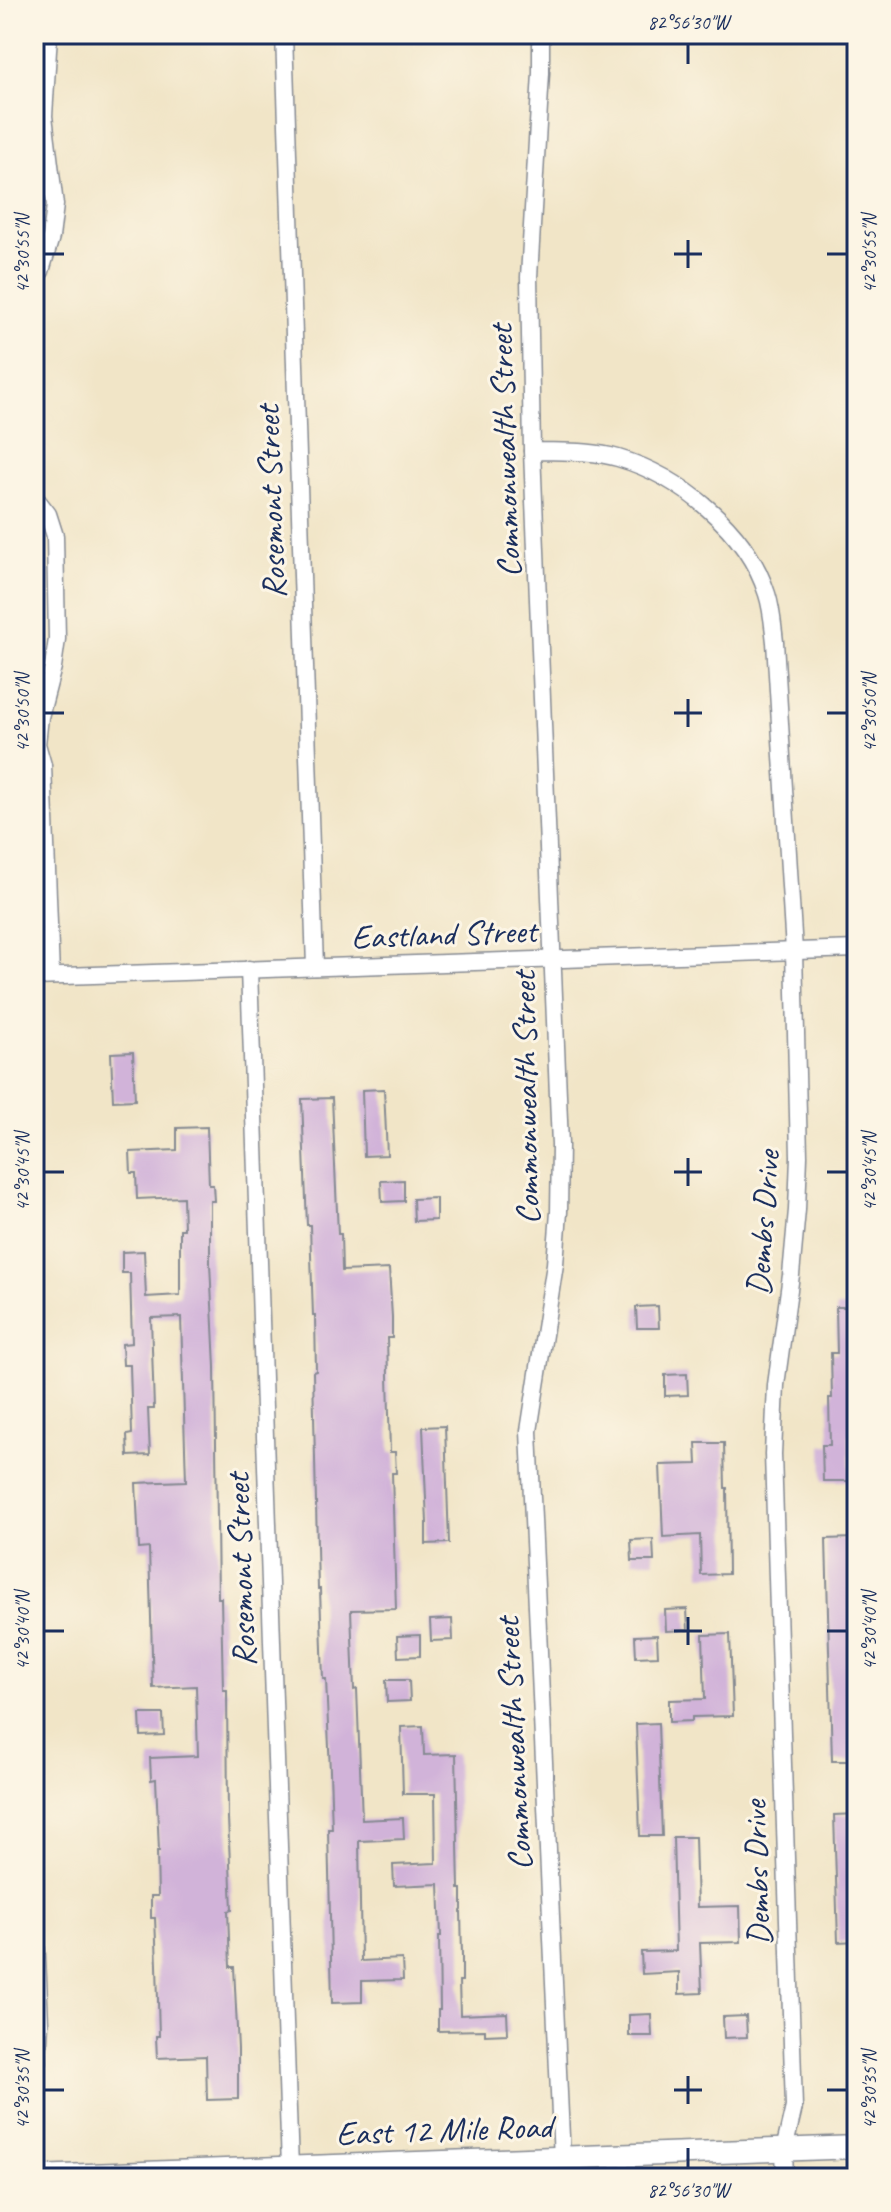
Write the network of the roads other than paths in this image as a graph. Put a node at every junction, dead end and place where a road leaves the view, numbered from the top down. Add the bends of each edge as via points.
1 (49, 34) edge
2 (284, 34) edge
3 (541, 34) edge
4 (34, 279) edge
5 (532, 451) junction
6 (34, 496) edge
7 (857, 949) edge
8 (794, 951) junction
9 (553, 959) junction
10 (315, 967) junction
11 (249, 969) junction
12 (42, 976) edge
13 (34, 1804) edge
14 (34, 2063) edge
15 (857, 2147) edge
16 (784, 2150) junction
17 (562, 2159) junction
18 (290, 2168) junction
19 (484, 2170) edge
20 (194, 2174) edge
21 (38, 2177) edge
22 (785, 2178) edge

1 - 4 street via 44,116 55,205 51,237
2 - 10 street, Rosemont Street
3 - 5 street, Commonwealth Street via 529,277
5 - 8 street, Dembs Drive via 616,457 668,479 706,505 757,570 775,642
5 - 9 street, Commonwealth Street
6 - 12 street via 48,514 55,536 57,639 37,744 43,765
7 - 8 street, Eastland Street
8 - 9 street, Eastland Street
8 - 16 street, Dembs Drive via 797,1210 773,1454 794,2107
9 - 10 street, Eastland Street
9 - 17 street, Commonwealth Street via 559,1212 529,1431
10 - 11 street, Eastland Street
11 - 12 street, Eastland Street
11 - 18 street, Rosemont Street
13 - 14 lane via 44,2023 42,2061
15 - 16 main road, East 12 Mile Road
16 - 17 main road, East 12 Mile Road
16 - 22 street, Dembs Drive
17 - 19 main road, East 12 Mile Road
18 - 19 main road, East 12 Mile Road
18 - 20 main road, East 12 Mile Road
20 - 21 main road, East 12 Mile Road

